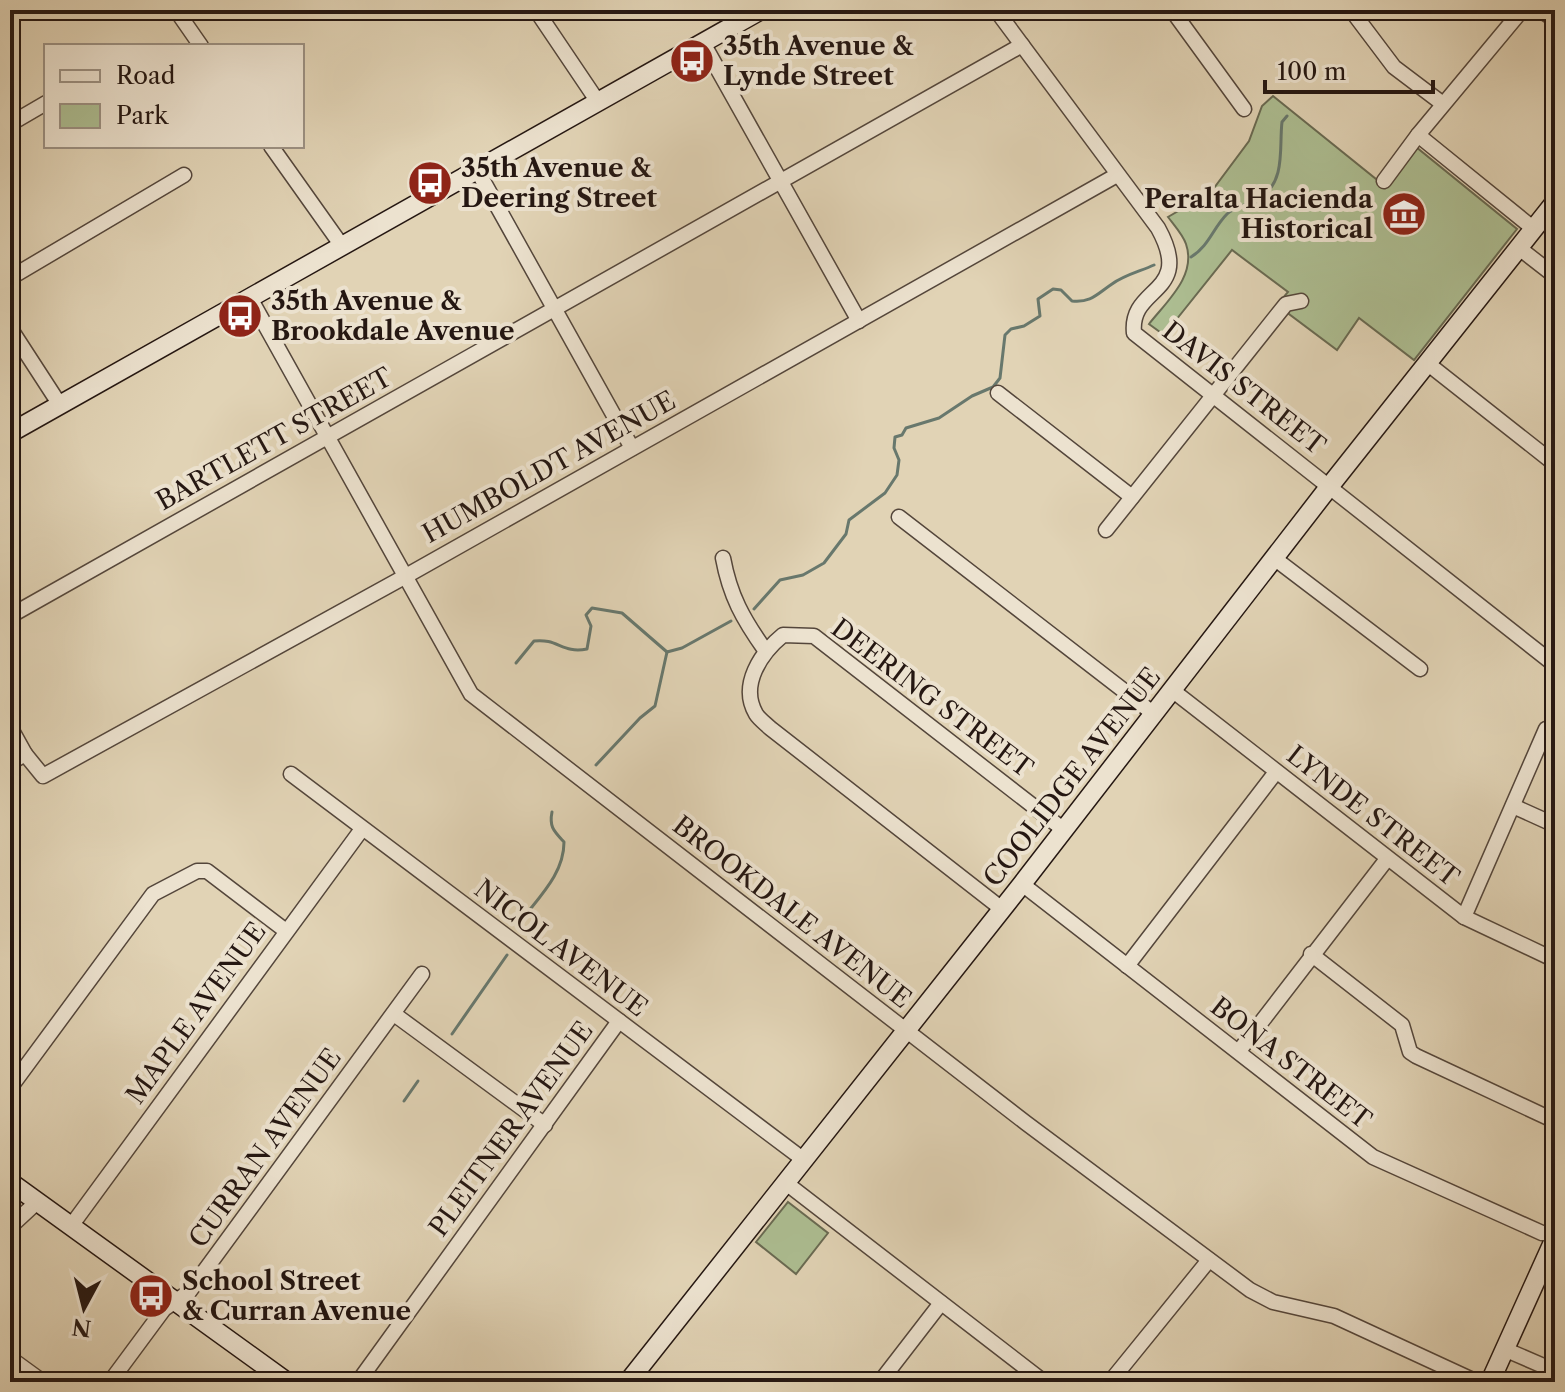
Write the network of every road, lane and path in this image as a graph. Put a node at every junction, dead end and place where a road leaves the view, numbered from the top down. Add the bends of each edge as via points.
1 (176, 10) edge
2 (536, 10) edge
3 (761, 10) edge
4 (996, 10) edge
5 (1172, 10) edge
6 (1351, 10) edge
7 (1522, 10) edge
8 (1540, 10) edge
9 (1555, 20) edge
10 (703, 43) junction
11 (200, 44) edge
12 (1022, 45) junction
13 (598, 102) junction
14 (44, 104) edge
15 (1443, 104) junction
16 (1244, 109) dead end
17 (10, 124) edge
18 (1418, 135) junction
19 (272, 148) edge
20 (477, 170) junction
21 (184, 175) dead end
22 (1117, 175) junction
23 (781, 181) junction
24 (1384, 181) dead end
25 (1555, 202) edge
26 (1534, 229) junction
27 (342, 246) junction
28 (1519, 248) junction
29 (1555, 276) edge
30 (10, 278) edge
31 (250, 298) junction
32 (1301, 301) dead end
33 (553, 310) junction
34 (859, 321) junction
35 (10, 328) edge
36 (1427, 363) junction
37 (998, 393) dead end
38 (1215, 395) junction
39 (60, 405) junction
40 (10, 433) edge
41 (327, 437) junction
42 (632, 448) junction
43 (1555, 464) edge
44 (1329, 487) junction
45 (1132, 497) junction
46 (899, 517) dead end
47 (1106, 530) dead end
48 (723, 558) dead end
49 (1274, 558) junction
50 (406, 576) junction
51 (10, 616) edge
52 (765, 650) junction
53 (1555, 665) edge
54 (1420, 669) dead end
55 (1172, 690) junction
56 (1154, 714) junction
57 (10, 727) edge
58 (1546, 729) dead end
59 (25, 754) junction
60 (10, 763) edge
61 (1276, 772) junction
62 (291, 774) dead end
63 (1513, 806) junction
64 (1555, 825) edge
65 (362, 829) junction
66 (1064, 830) junction
67 (1387, 859) junction
68 (1022, 884) junction
69 (1002, 909) junction
70 (1464, 917) junction
71 (286, 931) junction
72 (1311, 954) junction
73 (1555, 960) edge
74 (1127, 966) junction
75 (422, 974) dead end
76 (394, 1014) junction
77 (619, 1021) junction
78 (906, 1030) junction
79 (1239, 1051) junction
80 (10, 1088) edge
81 (1555, 1121) edge
82 (545, 1125) junction
83 (804, 1160) junction
84 (10, 1182) edge
85 (786, 1183) junction
86 (37, 1202) junction
87 (71, 1226) junction
88 (10, 1227) edge
89 (1555, 1236) edge
90 (1209, 1260) junction
91 (177, 1302) junction
92 (941, 1303) junction
93 (1504, 1349) junction
94 (10, 1358) edge
95 (1555, 1371) edge
96 (43, 1382) edge
97 (110, 1382) edge
98 (287, 1382) edge
99 (358, 1382) edge
100 (628, 1382) edge
101 (880, 1382) edge
102 (1044, 1382) edge
103 (1110, 1382) edge
104 (1477, 1382) edge
105 (1490, 1382) edge

1 - 11 street
2 - 13 street
3 - 10 street
4 - 12 street, DAVIS STREET
5 - 16 street
6 - 15 street via 1394,67
7 - 15 street
8 - 9 street
10 - 13 street
10 - 23 street
12 - 22 street, DAVIS STREET
12 - 23 street, BARTLETT STREET
13 - 20 street
14 - 17 street
15 - 18 street
18 - 24 street
18 - 26 street
19 - 27 street
20 - 27 street
20 - 33 street
21 - 30 street
22 - 34 street, HUMBOLDT AVENUE
22 - 38 street, DAVIS STREET via 1158,228 1171,264 1137,312 1134,333
23 - 33 street, BARTLETT STREET
23 - 34 street
25 - 26 street, COOLIDGE AVENUE
26 - 28 street, COOLIDGE AVENUE
27 - 31 street
28 - 29 street
28 - 36 street, COOLIDGE AVENUE
31 - 39 street
31 - 41 street, BROOKDALE AVENUE
32 - 38 street via 1286,304
33 - 41 street, BARTLETT STREET
33 - 42 street
34 - 42 street, HUMBOLDT AVENUE
35 - 39 street
36 - 43 street
36 - 44 street, COOLIDGE AVENUE
37 - 45 street
38 - 44 street, DAVIS STREET
38 - 45 street
39 - 40 street
41 - 50 street, BROOKDALE AVENUE
41 - 51 street, BARTLETT STREET
42 - 50 street, HUMBOLDT AVENUE
44 - 49 street, COOLIDGE AVENUE
44 - 53 street, DAVIS STREET
45 - 47 street
46 - 56 street
48 - 52 street via 740,614
49 - 54 street
49 - 55 street, COOLIDGE AVENUE
50 - 59 street, HUMBOLDT AVENUE via 43,776
50 - 78 street, BROOKDALE AVENUE via 471,694
52 - 66 street, DEERING STREET via 783,635 814,636
52 - 69 street via 749,687 756,713
55 - 56 street, COOLIDGE AVENUE
55 - 61 street, LYNDE STREET
56 - 66 street, COOLIDGE AVENUE
57 - 59 street
58 - 63 street
59 - 60 street
61 - 67 street, LYNDE STREET
61 - 74 street
62 - 65 street, NICOL AVENUE
63 - 64 street
63 - 70 street
65 - 71 street, MAPLE AVENUE
65 - 77 street, NICOL AVENUE
66 - 68 street, COOLIDGE AVENUE
67 - 70 street, LYNDE STREET
67 - 72 street
68 - 69 street, COOLIDGE AVENUE
68 - 74 street, BONA STREET
69 - 78 street, COOLIDGE AVENUE
70 - 73 street, LYNDE STREET
71 - 80 street via 207,871 153,894
71 - 87 street, MAPLE AVENUE
72 - 79 street
72 - 81 street via 1402,1025 1410,1052
74 - 79 street, BONA STREET
75 - 76 street, CURRAN AVENUE
76 - 82 street
76 - 91 street, CURRAN AVENUE
77 - 82 street, PLEITNER AVENUE
77 - 83 street, NICOL AVENUE
78 - 83 street, COOLIDGE AVENUE
78 - 90 street, BROOKDALE AVENUE
79 - 89 street, BONA STREET via 1373,1157
82 - 99 street, PLEITNER AVENUE
83 - 85 street, COOLIDGE AVENUE
84 - 86 street
85 - 92 street
85 - 100 street, COOLIDGE AVENUE
86 - 87 street
86 - 88 street
87 - 91 street
89 - 93 street
90 - 103 street
90 - 104 street, BROOKDALE AVENUE via 1273,1302 1334,1316
91 - 97 street, CURRAN AVENUE via 164,1309
91 - 98 street
92 - 101 street
92 - 102 street
93 - 95 street
93 - 105 street
94 - 96 street

